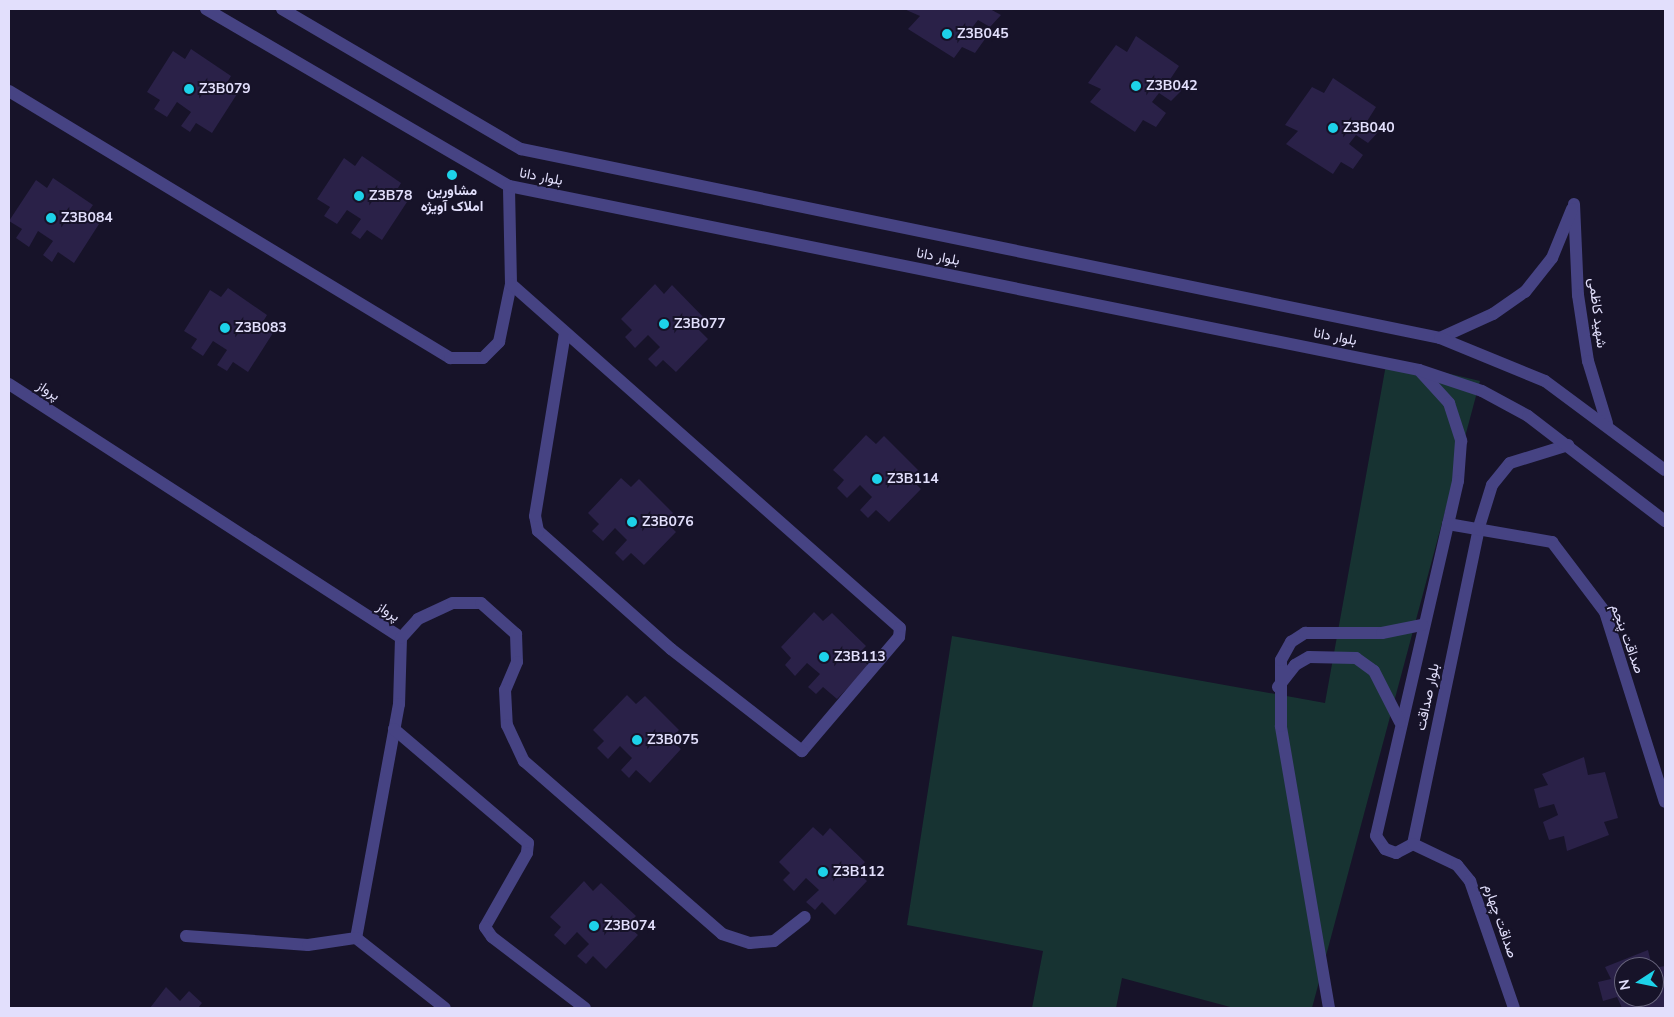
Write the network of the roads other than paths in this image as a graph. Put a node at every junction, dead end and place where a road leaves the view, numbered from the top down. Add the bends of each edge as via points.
1 (206, 9) edge
2 (282, 9) edge
3 (9, 91) edge
4 (510, 186) junction
5 (511, 284) junction
6 (565, 332) junction
7 (1440, 338) junction
8 (1419, 370) junction
9 (9, 384) edge
10 (1607, 423) junction
11 (1568, 445) junction
12 (1665, 470) edge
13 (1665, 521) edge
14 (1448, 524) junction
15 (1479, 527) junction
16 (1422, 625) junction
17 (401, 638) junction
18 (1278, 687) junction
19 (1400, 722) junction
20 (394, 729) junction
21 (1665, 802) edge
22 (1413, 844) junction
23 (806, 917) dead end
24 (186, 936) dead end
25 (356, 938) junction
26 (445, 1008) edge
27 (585, 1008) edge
28 (1329, 1008) edge
29 (1514, 1008) edge

1 - 4 street, بلوار دانا
2 - 7 street, بلوار دانا via 520,149
3 - 5 street via 450,358 483,358 499,342
4 - 5 street
4 - 8 street, بلوار دانا
5 - 6 street
6 - 6 street via 535,516 538,531 671,649 802,751 899,637 900,628
7 - 10 street, بلوار دانا via 1545,381
7 - 10 street, شهید کاظمی via 1493,314 1525,292 1552,258 1574,204 1578,295 1588,361
8 - 11 street, بلوار دانا via 1482,391
8 - 14 street, بلوار صداقت via 1449,403 1461,441
9 - 17 street, پرواز
10 - 12 street, بلوار دانا
11 - 13 street, بلوار دانا
11 - 15 street, بلوار صداقت via 1510,462 1492,485
14 - 15 street, صداقت پنجم
14 - 16 street, بلوار صداقت
15 - 21 street, صداقت پنجم via 1552,542 1604,612
15 - 22 street, بلوار صداقت
16 - 18 street via 1382,633 1305,633 1291,642 1282,660
16 - 19 street, بلوار صداقت
17 - 20 street, پرواز
17 - 23 street via 418,619 453,603 481,603 516,634 517,662 505,690 507,724 524,761 722,934 750,943 774,941
18 - 19 street, بلوار صداقت via 1295,665 1309,657 1356,658 1374,671
18 - 28 street via 1290,788
19 - 22 street, بلوار صداقت via 1376,836 1385,849 1396,852
20 - 25 street, پرواز
20 - 27 street via 528,843 527,853 485,927 492,937
22 - 29 street, صداقت چهارم via 1457,865 1470,881
24 - 25 street via 308,945
25 - 26 street

